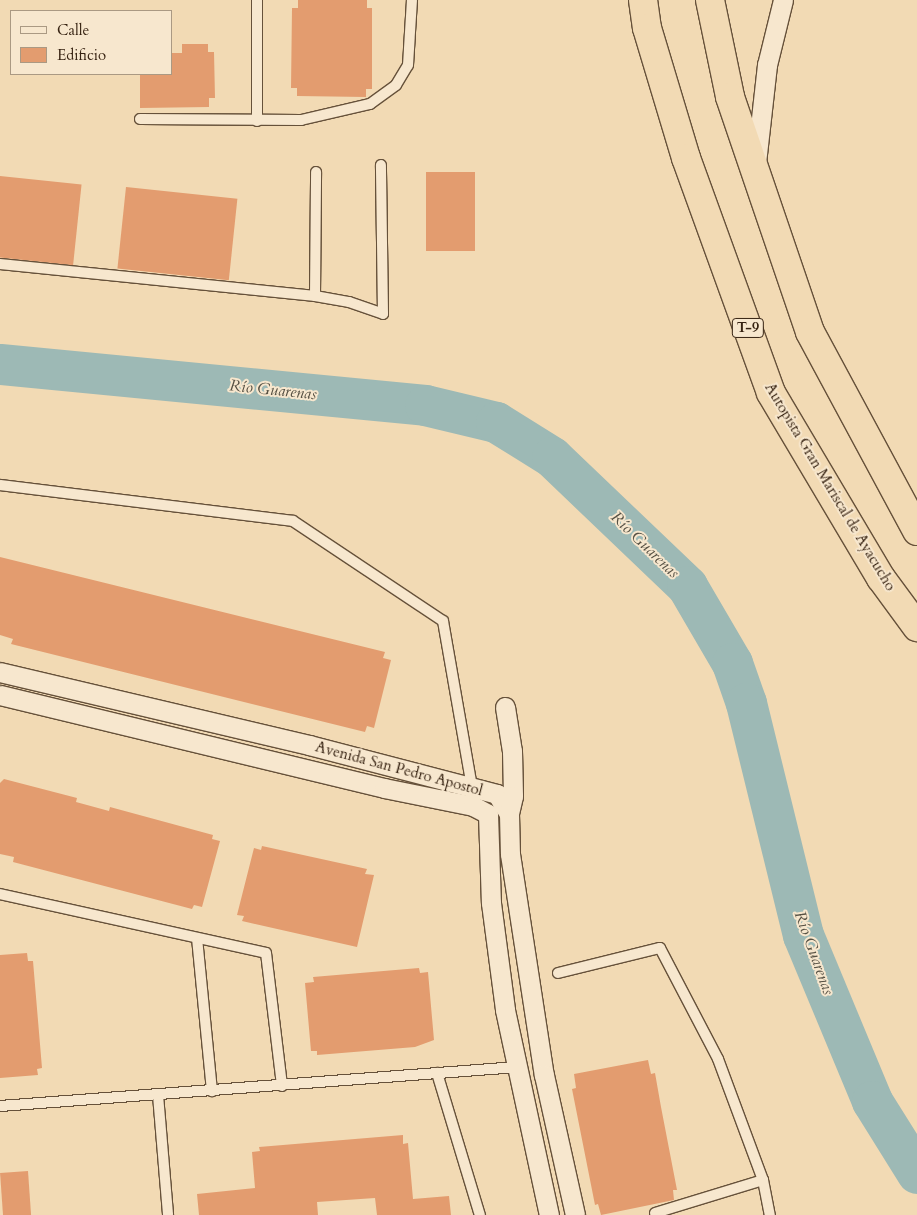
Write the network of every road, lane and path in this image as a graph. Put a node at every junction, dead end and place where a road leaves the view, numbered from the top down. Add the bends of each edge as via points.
1 (256, 0) edge
2 (412, 0) edge
3 (643, 0) edge
4 (710, 0) edge
5 (783, 0) edge
6 (140, 119) dead end
7 (256, 121) junction
8 (381, 165) dead end
9 (755, 170) junction
10 (316, 172) dead end
11 (0, 264) edge
12 (316, 296) junction
13 (0, 485) edge
14 (917, 531) edge
15 (917, 627) edge
16 (0, 672) edge
17 (0, 695) edge
18 (505, 708) dead end
19 (473, 797) junction
20 (509, 814) junction
21 (0, 894) edge
22 (197, 938) junction
23 (558, 973) dead end
24 (518, 1067) junction
25 (437, 1073) junction
26 (282, 1086) junction
27 (212, 1091) junction
28 (158, 1095) junction
29 (0, 1106) edge
30 (763, 1180) junction
31 (655, 1213) dead end
32 (168, 1215) edge
33 (480, 1215) edge
34 (549, 1215) edge
35 (576, 1215) edge
36 (770, 1215) edge

1 - 7 lane
2 - 7 lane via 408,65 396,85 370,104 333,115
3 - 15 highway, Autopista Gran Mariscal de Ayacucho / T-9 via 647,28 686,158 771,393 881,578
4 - 9 highway via 730,97
5 - 9 street via 767,65
6 - 7 lane
8 - 12 lane via 382,314
9 - 14 highway via 810,332
10 - 12 lane
11 - 12 lane
13 - 19 lane via 293,521 443,621
16 - 19 street, Avenida San Pedro Apostol
17 - 19 street, Avenida San Pedro Apostol via 384,788
18 - 20 street via 512,751 513,796
19 - 20 street, Avenida San Pedro Apostol via 497,794
19 - 24 street, Avenida San Pedro Apostol via 488,814 491,903 505,1010
20 - 35 street via 510,854 544,1075
21 - 22 lane
22 - 26 lane via 266,953
22 - 27 lane
23 - 30 lane via 660,948 718,1059
24 - 25 lane
24 - 34 street, Avenida San Pedro Apostol
25 - 26 lane
25 - 33 lane
26 - 27 lane
27 - 28 lane
28 - 29 lane
28 - 32 lane
30 - 31 lane
30 - 36 lane

